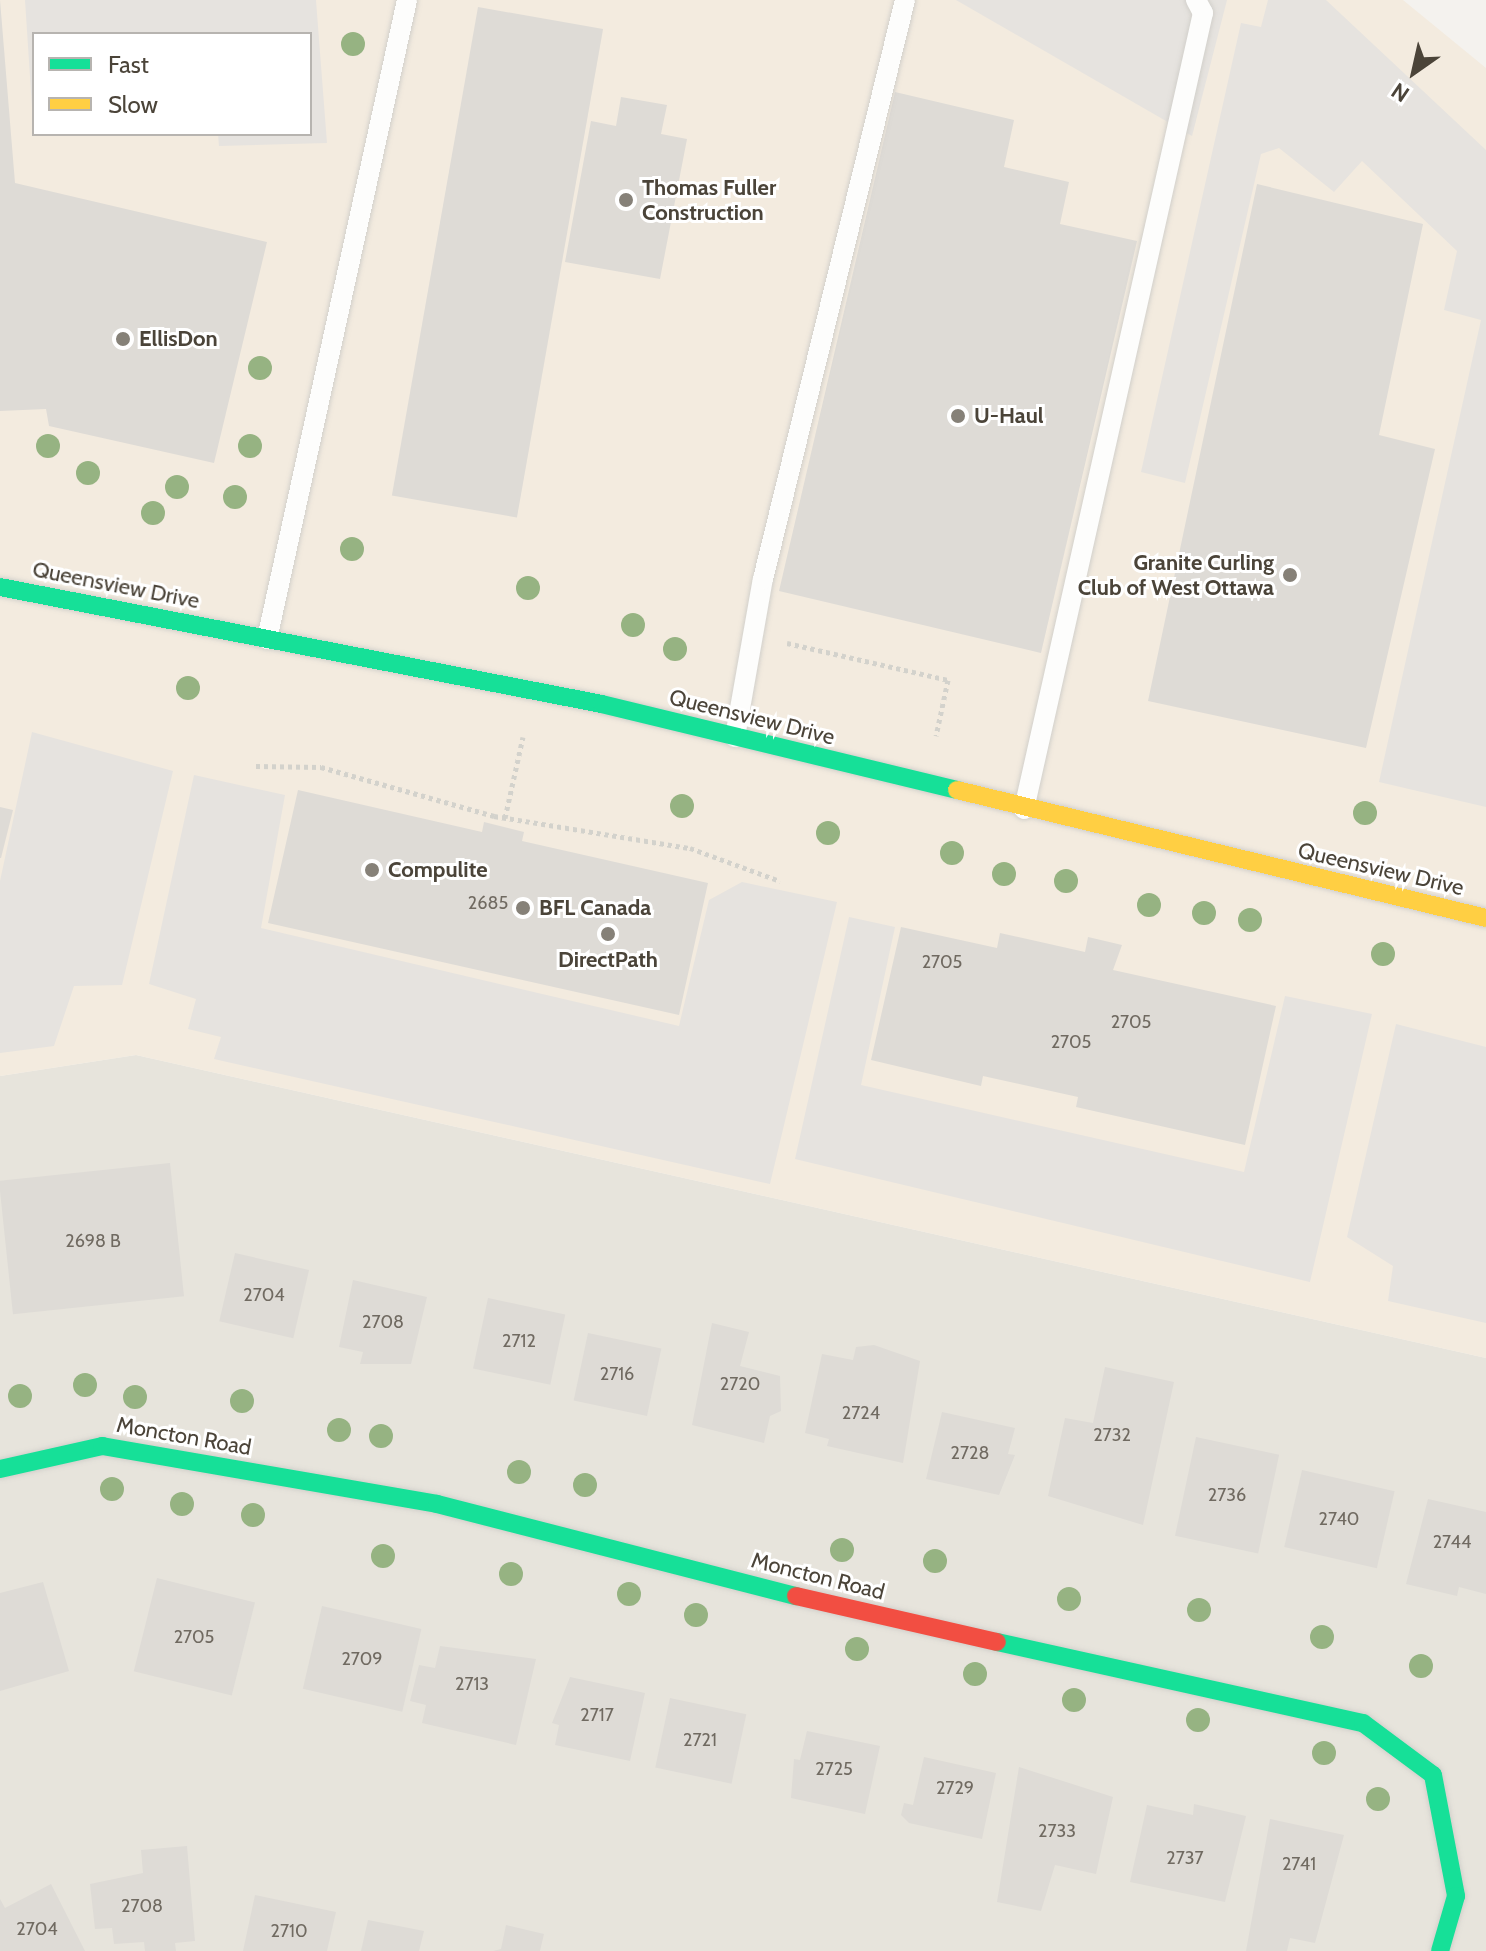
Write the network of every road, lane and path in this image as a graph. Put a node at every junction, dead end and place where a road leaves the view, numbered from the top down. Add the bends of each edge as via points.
1 (407, 0) edge
2 (905, 0) edge
3 (1196, 0) edge
4 (0, 587) edge
5 (758, 636) junction
6 (267, 639) junction
7 (533, 691) junction
8 (735, 737) junction
9 (936, 737) dead end
10 (256, 766) dead end
11 (1024, 809) junction
12 (505, 818) junction
13 (780, 881) dead end
14 (1486, 918) edge
15 (0, 1469) edge
16 (1440, 1951) edge

1 - 6 lane
2 - 5 lane via 763,579
3 - 11 lane via 1203,13
4 - 6 street, Queensview Drive
5 - 8 lane
5 - 9 path via 948,680
6 - 7 street, Queensview Drive
7 - 8 street, Queensview Drive
7 - 12 path
8 - 11 street, Queensview Drive
10 - 12 path via 321,767
11 - 14 street, Queensview Drive
12 - 13 path via 690,848
15 - 16 street, Moncton Road via 102,1446 437,1504 821,1603 1363,1723 1433,1775 1456,1896

